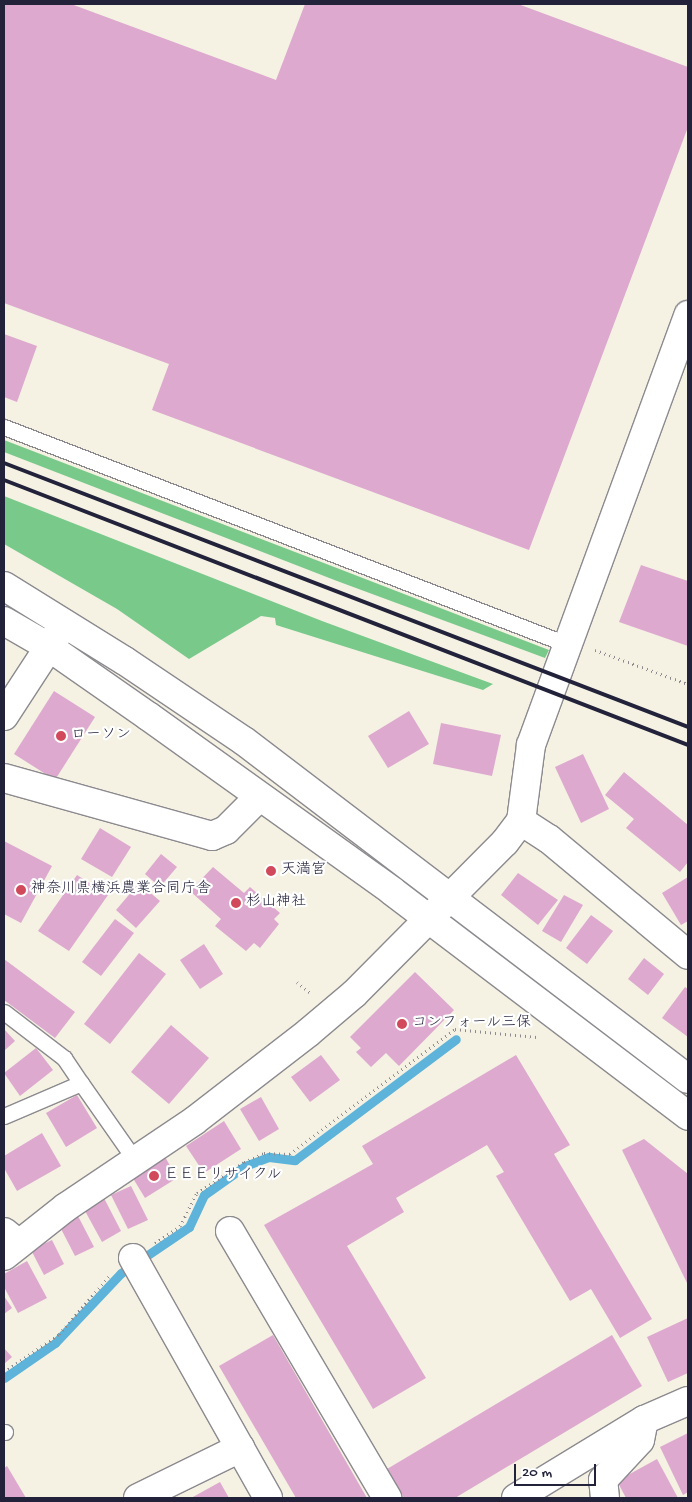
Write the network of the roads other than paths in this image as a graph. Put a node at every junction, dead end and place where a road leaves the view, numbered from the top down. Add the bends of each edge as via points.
1 (688, 315) edge
2 (4, 427) edge
3 (4, 586) edge
4 (4, 622) edge
5 (65, 623) junction
6 (578, 646) junction
7 (49, 647) junction
8 (4, 716) edge
9 (4, 778) edge
10 (259, 797) junction
11 (521, 822) junction
12 (451, 898) junction
13 (429, 918) junction
14 (688, 955) edge
15 (4, 1012) edge
16 (688, 1079) edge
17 (81, 1083) junction
18 (4, 1116) edge
19 (688, 1116) edge
20 (136, 1160) junction
21 (230, 1231) dead end
22 (9, 1244) edge
23 (133, 1258) road end
24 (688, 1401) edge
25 (644, 1420) junction
26 (240, 1448) junction
27 (138, 1498) edge
28 (268, 1498) edge
29 (387, 1498) edge
30 (516, 1498) edge
31 (605, 1498) edge

1 - 6 street
2 - 6 lane
3 - 5 street
4 - 7 street
5 - 7 street
5 - 12 street via 244,741
6 - 11 street via 531,745
7 - 8 street
7 - 10 street
9 - 10 street via 212,836 226,830
10 - 13 street
11 - 12 street
11 - 14 street via 543,834
12 - 13 street
12 - 16 street
13 - 19 street
13 - 20 street via 354,994 309,1032 194,1121
15 - 17 lane via 64,1058
17 - 18 lane
17 - 20 lane
20 - 22 street
21 - 29 street
23 - 26 street
24 - 25 street
25 - 30 street
25 - 31 street via 640,1440 603,1480
26 - 27 street
26 - 28 street

